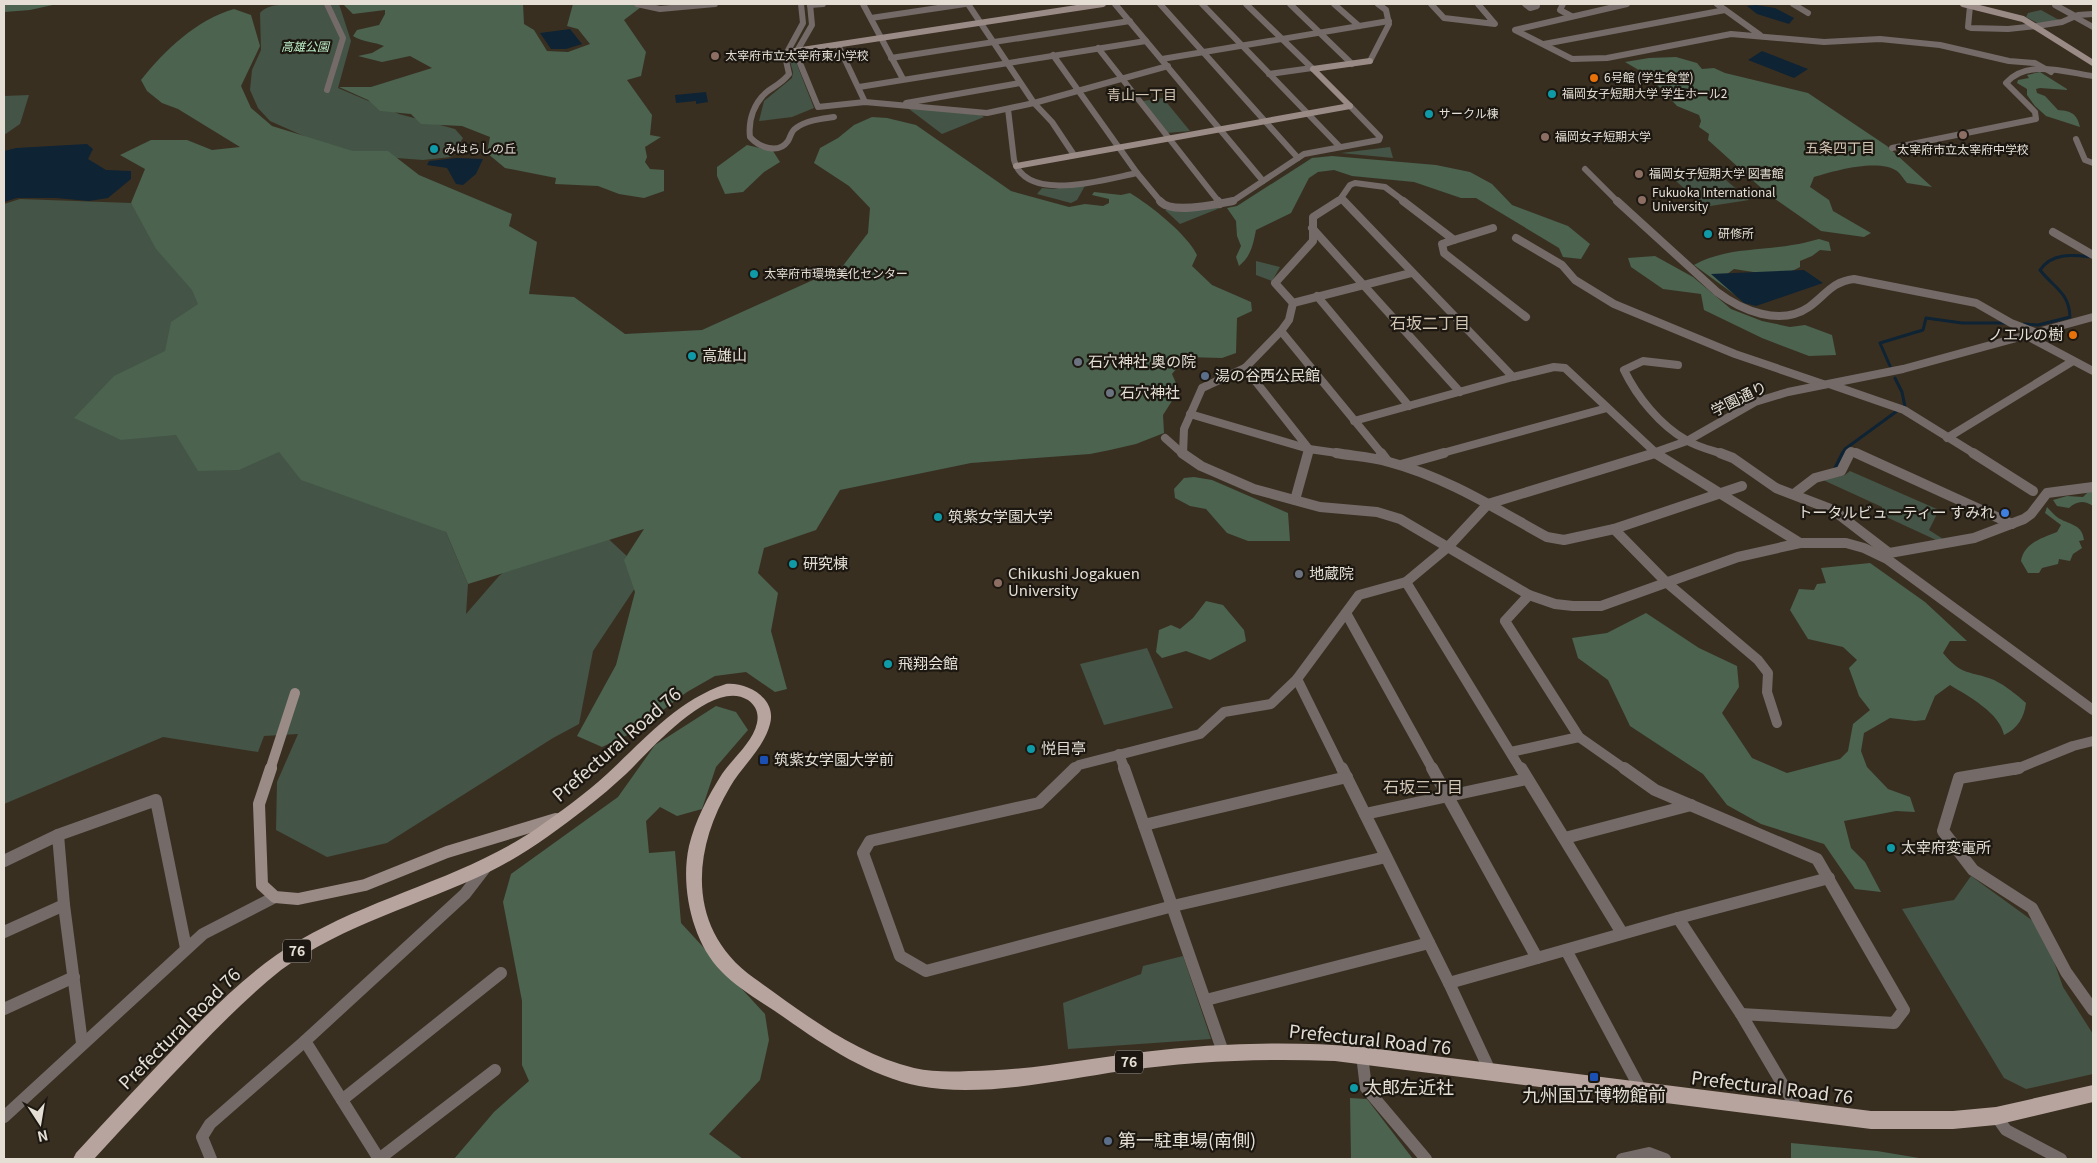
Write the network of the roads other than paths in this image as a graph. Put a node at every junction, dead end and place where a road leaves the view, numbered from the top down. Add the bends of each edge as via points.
1 (327, 4) edge
2 (637, 4) edge
3 (715, 4) edge
4 (801, 4) edge
5 (810, 4) edge
6 (823, 4) edge
7 (863, 4) edge
8 (966, 4) edge
9 (1103, 4) edge
10 (1115, 4) edge
11 (1160, 4) edge
12 (1202, 4) edge
13 (1246, 4) edge
14 (1290, 4) edge
15 (1334, 4) edge
16 (1378, 4) edge
17 (1432, 4) edge
18 (1478, 4) edge
19 (1525, 4) edge
20 (1538, 4) edge
21 (1563, 4) edge
22 (1626, 4) edge
23 (1717, 4) edge
24 (1793, 4) edge
25 (1962, 4) edge
26 (2058, 4) edge
27 (1970, 6) junction
28 (1386, 7) edge
29 (1725, 10) junction
30 (1808, 13) dead end
31 (2093, 14) edge
32 (1571, 16) junction
33 (2075, 16) junction
34 (870, 18) junction
35 (1130, 21) junction
36 (1389, 22) junction
37 (980, 23) junction
38 (1359, 26) junction
39 (2036, 26) junction
40 (2093, 27) edge
41 (1320, 33) junction
42 (1761, 36) junction
43 (880, 38) junction
44 (1281, 39) junction
45 (1146, 41) junction
46 (993, 43) junction
47 (1544, 44) junction
48 (838, 45) junction
49 (1243, 46) junction
50 (1098, 48) junction
51 (794, 51) junction
52 (1204, 52) junction
53 (1052, 55) junction
54 (891, 58) junction
55 (1162, 59) junction
56 (1006, 62) junction
57 (2093, 63) edge
58 (1352, 64) junction
59 (1168, 66) junction
60 (1312, 69) junction
61 (2051, 72) junction
62 (1270, 74) junction
63 (2093, 76) edge
64 (1122, 78) junction
65 (903, 79) junction
66 (1020, 83) junction
67 (859, 87) junction
68 (327, 90) dead end
69 (1078, 91) junction
70 (865, 102) junction
71 (1034, 103) junction
72 (891, 105) junction
73 (1350, 106) junction
74 (1008, 109) junction
75 (1307, 113) junction
76 (834, 117) dead end
77 (1265, 121) junction
78 (1221, 130) junction
79 (1168, 138) junction
80 (2076, 140) dead end
81 (1340, 147) junction
82 (1119, 148) junction
83 (1892, 148) dead end
84 (1074, 155) junction
85 (1298, 158) junction
86 (2093, 163) edge
87 (1016, 166) junction
88 (1585, 169) dead end
89 (1137, 173) junction
90 (1263, 181) junction
91 (1341, 198) junction
92 (1220, 204) junction
93 (1312, 228) junction
94 (1493, 228) dead end
95 (2053, 232) dead end
96 (1516, 238) dead end
97 (1454, 240) junction
98 (2093, 255) edge
99 (1412, 273) junction
100 (1365, 285) junction
101 (1317, 296) junction
102 (1293, 303) junction
103 (1526, 317) dead end
104 (2093, 317) edge
105 (1281, 331) junction
106 (2037, 333) junction
107 (2027, 336) junction
108 (2073, 361) junction
109 (1678, 365) dead end
110 (1245, 368) junction
111 (2093, 371) edge
112 (1513, 377) junction
113 (1826, 384) junction
114 (1460, 392) junction
115 (1409, 406) junction
116 (1607, 408) junction
117 (1190, 414) junction
118 (1354, 421) junction
119 (1165, 438) dead end
120 (1947, 438) junction
121 (1688, 441) junction
122 (1309, 450) junction
123 (1655, 453) junction
124 (1183, 454) junction
125 (1387, 461) junction
126 (1401, 465) junction
127 (1742, 486) dead end
128 (2093, 487) edge
129 (2033, 490) dead end
130 (1722, 493) junction
131 (1794, 494) junction
132 (1295, 500) junction
133 (1488, 504) junction
134 (2012, 524) junction
135 (1614, 529) junction
136 (1800, 543) junction
137 (1448, 547) junction
138 (1885, 554) junction
139 (1406, 582) junction
140 (1666, 582) junction
141 (1529, 595) junction
142 (1346, 613) junction
143 (1297, 679) junction
144 (295, 693) dead end
145 (2093, 710) edge
146 (1777, 722) dead end
147 (1579, 737) junction
148 (2093, 741) edge
149 (1511, 752) junction
150 (1119, 754) junction
151 (1347, 777) junction
152 (1527, 778) junction
153 (1448, 796) junction
154 (1691, 805) junction
155 (1365, 814) junction
156 (565, 817) junction
157 (1144, 824) junction
158 (58, 835) junction
159 (1565, 838) junction
160 (1386, 857) junction
161 (4, 861) edge
162 (488, 865) junction
163 (1829, 878) junction
164 (275, 897) junction
165 (64, 905) junction
166 (1173, 906) junction
167 (1678, 918) junction
168 (4, 932) edge
169 (1622, 933) junction
170 (1429, 943) junction
171 (186, 948) junction
172 (1566, 950) junction
173 (1537, 958) junction
174 (500, 973) dead end
175 (74, 977) junction
176 (1449, 983) junction
177 (1206, 1000) junction
178 (4, 1009) edge
179 (2093, 1010) edge
180 (1741, 1014) junction
181 (304, 1041) junction
182 (82, 1043) junction
183 (1223, 1052) junction
184 (1362, 1055) junction
185 (495, 1070) dead end
186 (1490, 1073) junction
187 (1642, 1092) junction
188 (2093, 1094) edge
189 (342, 1100) junction
190 (1799, 1112) junction
191 (1996, 1116) junction
192 (4, 1117) edge
193 (82, 1159) edge
194 (211, 1159) edge
195 (379, 1159) edge
196 (1426, 1159) edge
197 (1622, 1159) edge
198 (1665, 1159) edge
199 (2061, 1159) edge

1 - 68 street via 343,38
2 - 3 street via 660,9
4 - 51 street via 803,23
5 - 6 street
5 - 51 street via 812,25
7 - 34 street
8 - 34 street
8 - 37 street
9 - 37 street
10 - 35 street
11 - 52 street
12 - 49 street
13 - 44 street
14 - 41 street
15 - 38 street
16 - 28 street
17 - 18 street via 1444,18 1495,24
19 - 20 street via 1530,8
21 - 32 street via 1560,10
22 - 32 street
23 - 29 street
24 - 30 street
25 - 27 street
26 - 33 street via 2055,5
27 - 39 street via 2019,17
27 - 39 street via 1968,27 1971,28
28 - 36 street
29 - 42 street
29 - 47 street
31 - 33 street
32 - 47 street via 1515,30
33 - 39 street via 2062,22
33 - 40 street
34 - 43 street
35 - 45 street
35 - 46 street
36 - 38 street
36 - 58 street via 1370,61
37 - 43 street
37 - 46 street
38 - 41 street
39 - 57 street
41 - 44 street
41 - 58 street
42 - 47 street via 1731,34 1607,58 1572,59
42 - 61 street via 1824,42 1880,38 1940,45 2009,61 2034,63
43 - 48 street
43 - 54 street
44 - 49 street
44 - 60 street
45 - 50 street
45 - 55 street
46 - 54 street
46 - 56 street
48 - 51 street
48 - 67 street
49 - 52 street
49 - 62 street
50 - 53 street
50 - 64 street
51 - 70 street via 818,107
51 - 76 street via 785,56 789,74 756,104 749,124 752,140 764,148 781,147 795,128
52 - 55 street
52 - 77 street
53 - 56 street
53 - 69 street
54 - 65 street
55 - 59 street
56 - 65 street
56 - 66 street
58 - 60 street
59 - 64 street
59 - 78 street
60 - 62 street
60 - 73 street
61 - 63 street
61 - 83 street via 2022,71 2006,83 2035,112 2036,119
62 - 75 street
64 - 69 street
64 - 79 street
65 - 67 street
66 - 71 street
66 - 72 street
67 - 70 street
69 - 71 street
69 - 82 street
70 - 72 street
71 - 74 street
71 - 84 street via 1052,122
72 - 74 street via 978,113
73 - 75 street
73 - 81 street via 1380,137 1379,140
74 - 87 street
75 - 77 street
75 - 81 street
77 - 78 street
77 - 85 street
78 - 79 street
78 - 90 street
79 - 82 street
79 - 92 street
80 - 86 street via 2085,160
81 - 85 street
82 - 84 street
82 - 89 street
84 - 87 street
85 - 90 street
87 - 89 street via 1027,180 1051,186
88 - 106 street via 1722,295 1751,311 1782,316 1800,312 1835,283 1854,279 1976,302 2011,323
89 - 92 street via 1165,206
90 - 92 street via 1234,201
91 - 93 street via 1313,217
91 - 97 street via 1355,183 1385,186
91 - 99 street
93 - 100 street
93 - 102 street via 1313,241 1275,283
94 - 97 street
95 - 98 street
96 - 113 street via 1562,265 1575,280 1614,304 1735,354
97 - 103 street via 1442,244 1444,253
99 - 100 street
99 - 112 street
100 - 101 street
100 - 114 street
101 - 102 street
101 - 115 street
102 - 105 street via 1291,317
104 - 106 street, 学園通り
105 - 110 street
105 - 118 street
106 - 107 street, 学園通り
107 - 108 street
107 - 113 street, 学園通り via 1903,369
108 - 111 street
108 - 120 street
109 - 121 street via 1643,361 1624,370 1632,389 1668,427
110 - 117 street via 1205,386
110 - 122 street
112 - 114 street
112 - 116 street via 1562,367
113 - 120 street via 1904,410
113 - 121 street, 学園通り via 1755,402
114 - 115 street
115 - 118 street
116 - 123 street
116 - 126 street
117 - 122 street
117 - 124 street via 1183,434
118 - 125 street
119 - 124 street
120 - 129 street
121 - 123 street, 学園通り
121 - 131 street via 1733,458 1776,488
122 - 125 street
122 - 132 street
123 - 130 street
123 - 133 street, 学園通り
124 - 132 street via 1225,478
125 - 126 street
126 - 133 street via 1448,483
127 - 130 street
128 - 134 street via 2047,493 2031,514
130 - 135 street
130 - 136 street
131 - 134 street via 1815,478 1841,472 1850,451
131 - 138 street via 1833,510
132 - 137 street via 1320,507 1377,512
133 - 135 street via 1546,537 1564,540
133 - 137 street
134 - 138 street via 1974,538
135 - 140 street
136 - 138 street via 1846,543
136 - 140 street via 1738,557
137 - 139 street
137 - 141 street
138 - 145 street
139 - 142 street via 1359,595
139 - 149 street
140 - 141 street via 1601,606 1584,608 1547,602
140 - 146 street via 1758,660 1768,673 1767,692
141 - 147 street via 1505,621
142 - 143 street
142 - 153 street
143 - 150 street via 1271,704 1224,712 1200,734
143 - 151 street
144 - 164 street via 259,804 262,885
147 - 149 street
147 - 154 street via 1650,787
148 - 179 street via 2078,743 2049,758 2013,770 1959,778 1943,831 1973,870 2032,908 2066,972
149 - 152 street
150 - 157 street
150 - 166 street via 1079,765 1040,803 870,841 863,853 900,956 926,971
151 - 155 street
151 - 157 street
152 - 153 street
152 - 159 street
153 - 155 street
153 - 173 street
154 - 159 street
154 - 163 street via 1816,859
155 - 160 street
156 - 162 main road, Prefectural Road 76 / 76
156 - 164 street via 446,852 365,885 298,898
156 - 183 main road, Prefectural Road 76 / 76 via 611,780 676,717 718,693 728,689 740,690 760,701 765,712 763,726 729,775 702,829 694,867 698,907 706,937 721,961 758,990 852,1052 912,1076 990,1080
157 - 166 street
158 - 161 street
158 - 165 street
158 - 171 street via 156,800
159 - 169 street
160 - 166 street
160 - 170 street
162 - 181 street via 465,894
162 - 193 main road, Prefectural Road 76 / 76 via 336,928 283,960 235,997
163 - 167 street
163 - 180 street via 1904,1010 1894,1023
164 - 171 street via 203,934
165 - 168 street
165 - 175 street
166 - 177 street
167 - 169 street
167 - 180 street
169 - 172 street
170 - 176 street
170 - 177 street
171 - 182 street
172 - 173 street
172 - 187 street
173 - 176 street
174 - 189 street
175 - 178 street
175 - 182 street
176 - 186 street
177 - 183 street
180 - 190 street
181 - 189 street
181 - 194 street via 210,1124 202,1137
182 - 192 street
183 - 184 main road, Prefectural Road 76 / 76
184 - 186 main road, Prefectural Road 76 / 76
184 - 196 street via 1366,1088
185 - 195 street
186 - 187 main road, Prefectural Road 76 / 76
187 - 190 main road, Prefectural Road 76 / 76
188 - 191 main road, Prefectural Road 76 / 76
189 - 195 street
190 - 191 main road, Prefectural Road 76 / 76 via 1912,1121
191 - 199 street via 2006,1130
197 - 198 street via 1649,1153

